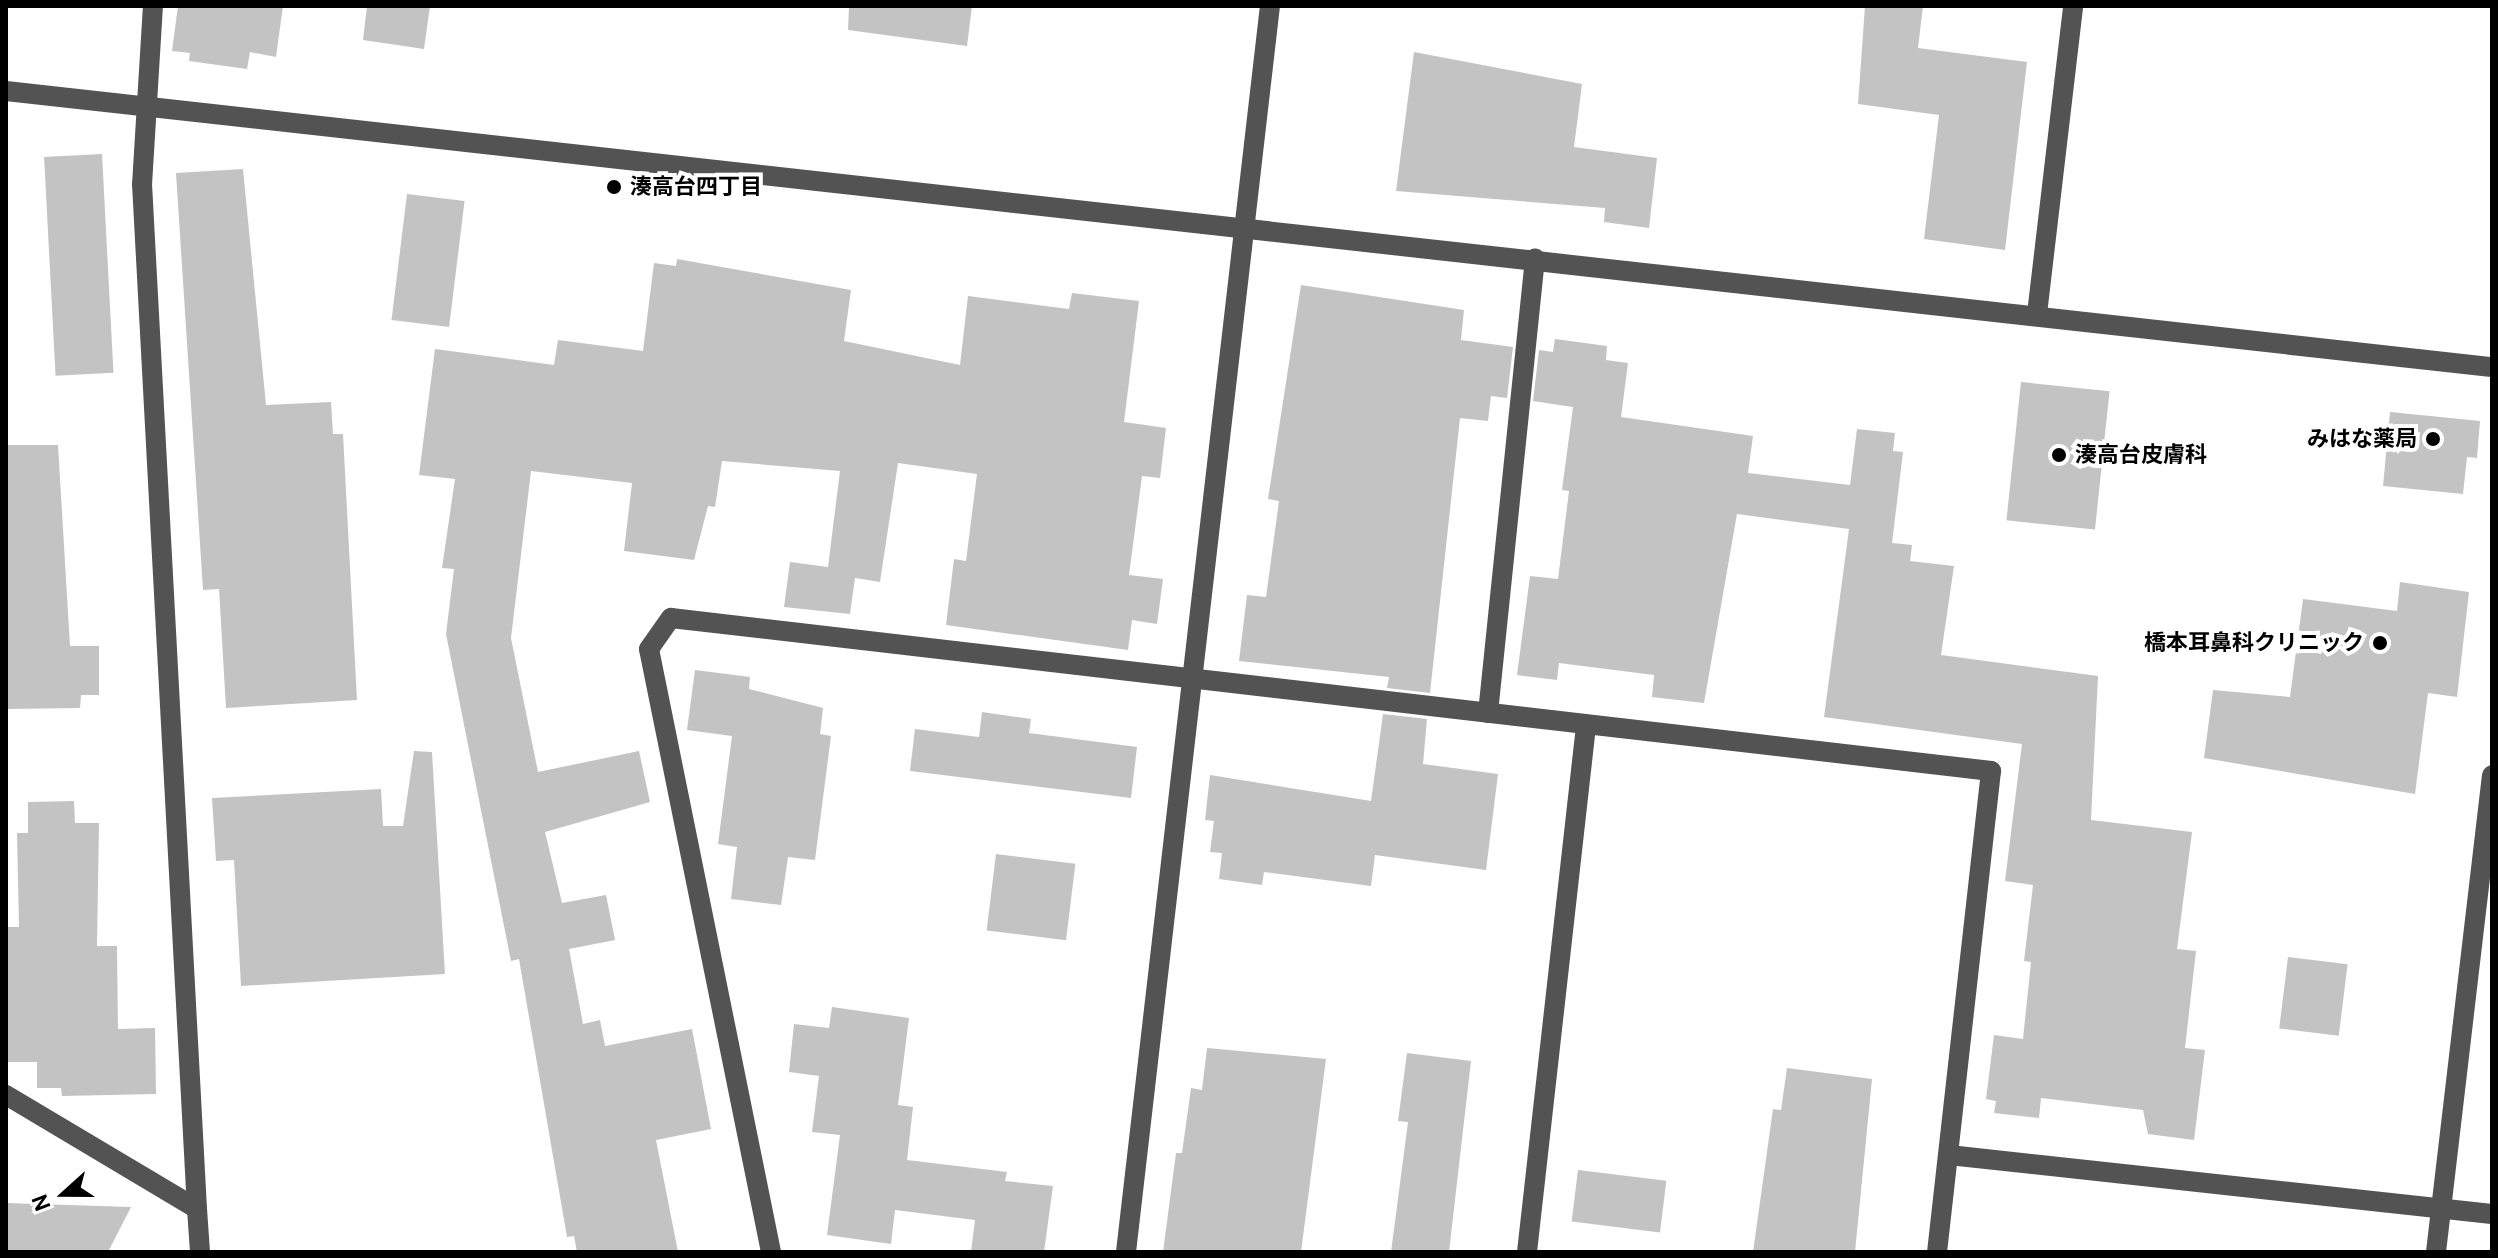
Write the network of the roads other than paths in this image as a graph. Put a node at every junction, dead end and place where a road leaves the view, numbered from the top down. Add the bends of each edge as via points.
1 (153, 6) edge
2 (1270, 6) edge
3 (2073, 6) edge
4 (6, 91) edge
5 (144, 107) junction
6 (1245, 224) junction
7 (1535, 258) junction
8 (2037, 314) junction
9 (2492, 367) edge
10 (1191, 676) junction
11 (1488, 713) junction
12 (1586, 726) junction
13 (2492, 775) edge
14 (6, 1095) edge
15 (1949, 1155) junction
16 (2441, 1208) junction
17 (197, 1209) junction
18 (2492, 1214) edge
19 (200, 1252) edge
20 (771, 1252) edge
21 (1126, 1252) edge
22 (1527, 1252) edge
23 (1937, 1252) edge
24 (2436, 1252) edge

1 - 5 street
2 - 6 street
3 - 8 street
4 - 5 street
5 - 6 street
5 - 17 street
6 - 7 street
6 - 10 street
7 - 8 street
7 - 11 street
8 - 9 street
10 - 11 street
10 - 20 street via 671,618 649,649
10 - 21 street
11 - 12 street
12 - 15 street via 1991,771
12 - 22 street
13 - 16 street
14 - 17 street
15 - 16 street
15 - 23 street
16 - 18 street
16 - 24 street
17 - 19 street

